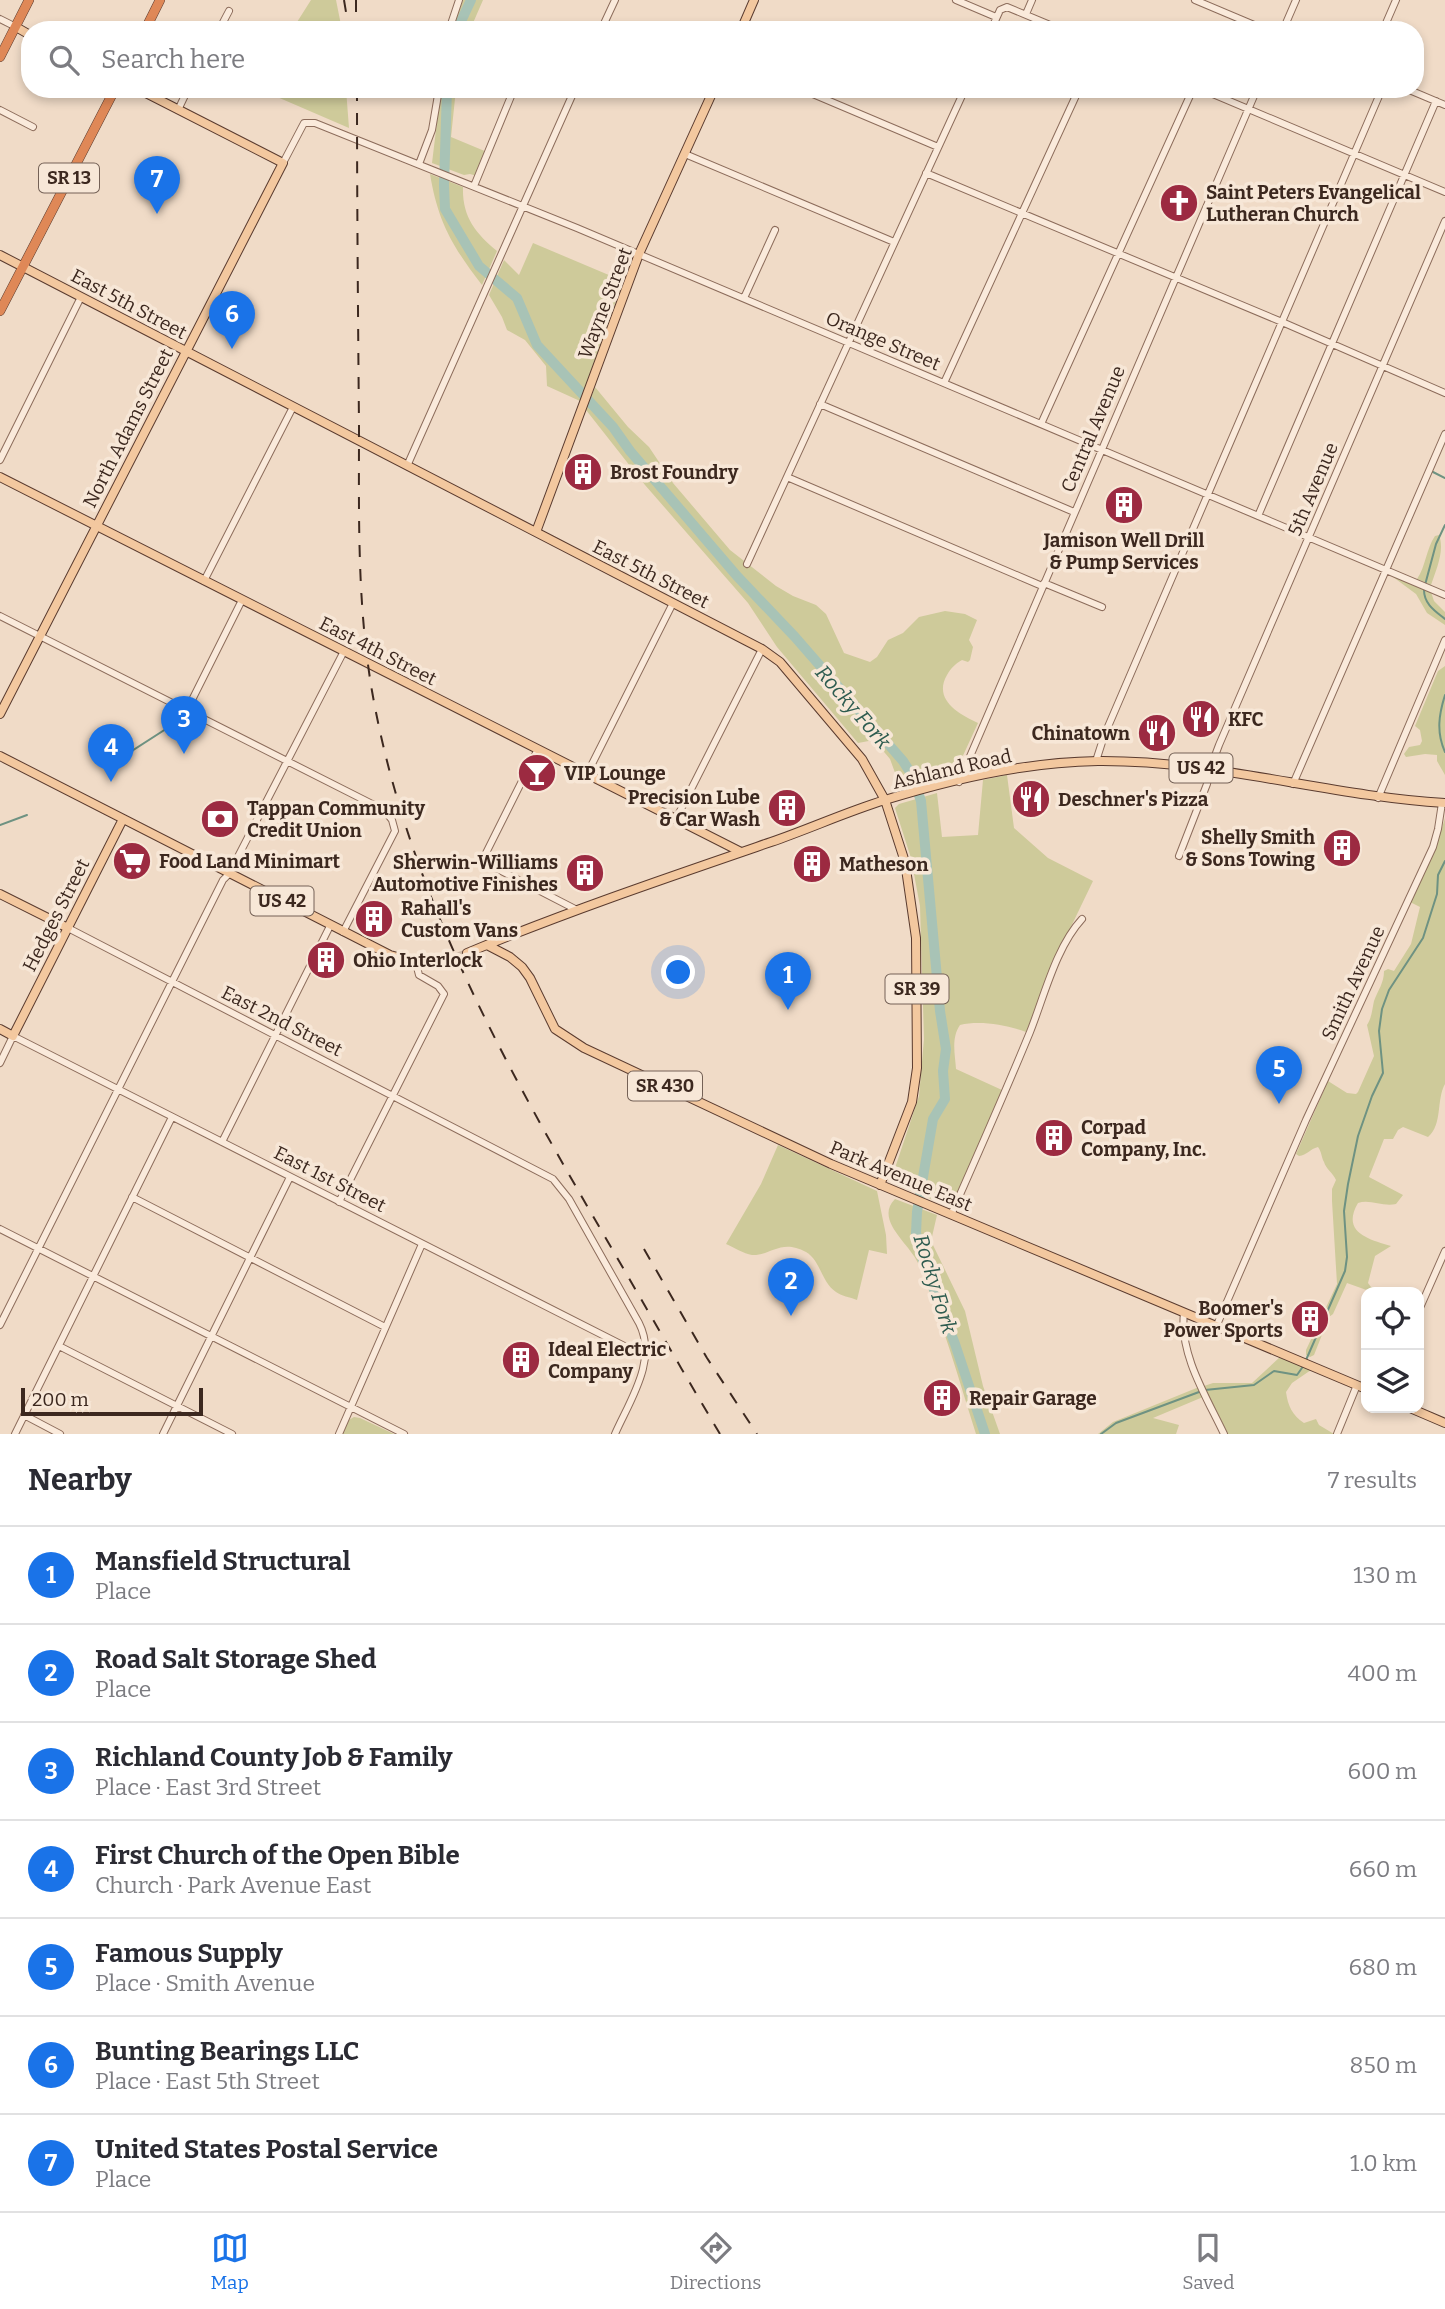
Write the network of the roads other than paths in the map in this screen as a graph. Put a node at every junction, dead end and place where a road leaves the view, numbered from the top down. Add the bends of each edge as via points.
1 (30, 0) edge
2 (160, 0) edge
3 (459, 0) edge
4 (614, 0) edge
5 (754, 0) edge
6 (956, 0) edge
7 (1032, 0) edge
8 (1196, 0) edge
9 (1296, 0) edge
10 (1396, 0) edge
11 (229, 11) dead end
12 (1026, 14) junction
13 (996, 17) junction
14 (0, 19) edge
15 (150, 21) edge
16 (224, 21) edge
17 (452, 21) edge
18 (605, 21) edge
19 (745, 21) edge
20 (994, 21) edge
21 (1042, 21) edge
22 (1245, 21) edge
23 (1287, 21) edge
24 (1387, 21) edge
25 (16, 27) junction
26 (21, 30) edge
27 (0, 57) edge
28 (1424, 97) edge
29 (110, 98) edge
30 (155, 98) edge
31 (184, 98) edge
32 (437, 98) edge
33 (510, 98) edge
34 (571, 98) edge
35 (710, 98) edge
36 (822, 98) edge
37 (961, 98) edge
38 (1075, 98) edge
39 (1189, 98) edge
40 (1222, 98) edge
41 (1253, 98) edge
42 (1378, 98) edge
43 (1436, 102) junction
44 (1445, 105) edge
45 (1248, 109) junction
46 (0, 110) edge
47 (178, 110) junction
48 (307, 121) joint
49 (33, 127) dead end
50 (938, 147) junction
51 (685, 154) junction
52 (1355, 154) junction
53 (283, 163) junction
54 (421, 164) junction
55 (926, 173) junction
56 (1405, 176) junction
57 (471, 185) junction
58 (1445, 192) edge
59 (523, 206) junction
60 (1022, 214) junction
61 (1445, 221) edge
62 (775, 230) dead end
63 (894, 242) junction
64 (1117, 253) junction
65 (639, 254) junction
66 (0, 255) edge
67 (23, 267) junction
68 (1175, 279) junction
69 (81, 297) junction
70 (744, 298) junction
71 (0, 311) edge
72 (1282, 322) junction
73 (848, 343) junction
74 (1332, 344) junction
75 (185, 352) junction
76 (1383, 366) junction
77 (944, 383) junction
78 (1445, 393) edge
79 (820, 404) junction
80 (293, 407) junction
81 (1041, 424) junction
82 (1445, 434) edge
83 (1101, 449) junction
84 (0, 460) edge
85 (407, 466) junction
86 (0, 477) edge
87 (787, 477) junction
88 (1207, 494) junction
89 (1074, 512) junction
90 (1258, 516) junction
91 (96, 526) junction
92 (536, 532) junction
93 (1309, 537) junction
94 (747, 564) dead end
95 (1385, 569) junction
96 (204, 581) junction
97 (1043, 584) junction
98 (1445, 595) edge
99 (242, 600) junction
100 (673, 603) junction
101 (1102, 607) dead end
102 (0, 616) edge
103 (40, 636) junction
104 (1445, 640) edge
105 (762, 649) junction
106 (344, 651) junction
107 (187, 710) junction
108 (0, 714) edge
109 (538, 749) junction
110 (0, 756) edge
111 (287, 761) junction
112 (1096, 761) junction
113 (1210, 769) junction
114 (587, 774) junction
115 (959, 782) junction
116 (1293, 783) junction
117 (1378, 798) junction
118 (885, 800) junction
119 (1443, 803) edge
120 (123, 819) junction
121 (676, 819) junction
122 (741, 852) junction
123 (1179, 856) dead end
124 (229, 874) junction
125 (0, 894) edge
126 (578, 911) junction
127 (1082, 919) dead end
128 (330, 926) junction
129 (68, 928) junction
130 (342, 932) junction
131 (487, 945) junction
132 (467, 953) tunnel mouth
133 (446, 961) tunnel mouth
134 (416, 963) junction
135 (171, 982) junction
136 (0, 1029) edge
137 (275, 1035) junction
138 (13, 1036) junction
139 (0, 1063) edge
140 (118, 1089) junction
141 (394, 1097) junction
142 (172, 1117) junction
143 (222, 1142) junction
144 (290, 1177) junction
145 (880, 1185) junction
146 (132, 1198) junction
147 (339, 1202) junction
148 (951, 1215) junction
149 (0, 1229) edge
150 (422, 1244) junction
151 (38, 1248) junction
152 (1445, 1251) edge
153 (250, 1258) junction
154 (93, 1276) junction
155 (1424, 1299) edge
156 (1184, 1313) junction
157 (0, 1325) edge
158 (385, 1327) junction
159 (1216, 1327) junction
160 (212, 1335) junction
161 (59, 1346) junction
162 (646, 1357) junction
163 (1357, 1385) junction
164 (1361, 1387) edge
165 (177, 1406) junction
166 (350, 1407) junction
167 (1422, 1413) edge
168 (24, 1415) junction
169 (1445, 1423) edge
170 (15, 1434) edge
171 (61, 1434) edge
172 (163, 1434) edge
173 (232, 1434) edge
174 (338, 1434) edge
175 (404, 1434) edge
176 (615, 1434) edge
177 (1224, 1434) edge
178 (1337, 1434) edge

1 - 25 highway
2 - 15 highway
3 - 17 street
4 - 18 street
5 - 19 main road
6 - 13 street
7 - 12 street
8 - 22 street
9 - 23 street
10 - 24 street
11 - 16 street
12 - 13 street via 1003,7
12 - 21 street
13 - 20 street
14 - 25 street
25 - 26 main road
25 - 27 highway
28 - 43 street
29 - 67 highway, SR 13
30 - 47 main road
31 - 47 street
32 - 54 street
33 - 57 street
34 - 59 street
35 - 51 main road, Wayne Street
36 - 50 street
37 - 50 street
38 - 60 street
39 - 64 street
40 - 45 street
41 - 45 street, Central Avenue
42 - 52 street
43 - 44 street
43 - 56 street
45 - 52 street
45 - 68 street, Central Avenue
46 - 49 street
47 - 53 main road
48 - 53 street, North Adams Street
48 - 54 street, Orange Street
50 - 55 street
51 - 63 street
51 - 65 main road, Wayne Street
52 - 56 street
52 - 72 street
53 - 75 main road, North Adams Street
54 - 57 street, Orange Street
55 - 60 street
55 - 63 street
56 - 58 street
56 - 74 street
57 - 59 street, Orange Street
59 - 65 street, Orange Street
59 - 85 street
60 - 64 street
60 - 77 street
61 - 76 street, 5th Avenue
62 - 70 street
63 - 73 street
64 - 68 street
64 - 81 street
65 - 70 street, Orange Street
65 - 92 main road, Wayne Street
66 - 67 main road, East 5th Street
67 - 69 main road, East 5th Street
67 - 71 highway, SR 13
68 - 72 street
68 - 83 street, Central Avenue
69 - 75 main road, East 5th Street
69 - 84 street
70 - 73 street, Orange Street
72 - 74 street
72 - 88 street
73 - 77 street, Orange Street
73 - 79 street
74 - 76 street
74 - 90 street
75 - 80 main road, East 5th Street
75 - 91 main road, North Adams Street
76 - 78 street
76 - 93 street, 5th Avenue
77 - 81 street, Orange Street
79 - 87 street
79 - 89 street
80 - 85 main road, East 5th Street
80 - 96 street
81 - 83 street, Orange Street
82 - 95 street
83 - 88 street, Orange Street
83 - 89 street, Central Avenue
85 - 92 main road, East 5th Street
86 - 91 main road, East 4th Street
87 - 94 street
87 - 97 street
88 - 90 street, Orange Street
88 - 112 street
89 - 97 street, Central Avenue
90 - 93 street, Orange Street
91 - 96 main road, East 4th Street
91 - 103 main road, North Adams Street
92 - 100 main road, East 5th Street
93 - 95 street, Orange Street
93 - 113 street, 5th Avenue
95 - 98 street, Orange Street
95 - 116 street
96 - 99 main road, East 4th Street
97 - 101 street
97 - 115 street, Central Avenue
99 - 106 main road, East 4th Street
99 - 107 street
100 - 105 main road, East 5th Street
100 - 114 street
102 - 103 street
103 - 107 street
103 - 108 main road, North Adams Street
104 - 117 street
105 - 118 main road, East 5th Street via 780,662 850,743
105 - 121 street
106 - 109 main road, East 4th Street
106 - 111 street
107 - 111 street
109 - 114 main road, East 4th Street
109 - 126 street via 482,861
110 - 120 main road
111 - 124 street
111 - 130 street via 380,808 392,820 395,831
112 - 113 main road, Ashland Road / US 42
112 - 115 main road, Ashland Road / US 42 via 1026,768
113 - 116 main road, Ashland Road / US 42
113 - 123 street, 5th Avenue
114 - 121 main road, East 4th Street
115 - 118 main road, Ashland Road / US 42
116 - 117 main road, Ashland Road / US 42
117 - 119 main road, Ashland Road / US 42
118 - 122 main road, Ashland Road / US 42
118 - 145 main road, East 5th Street / SR 39 via 905,862 913,912 918,1059 912,1102
119 - 159 street, Smith Avenue via 1433,847
120 - 124 main road, US 42
120 - 129 main road, Hedges Street
121 - 122 main road, East 4th Street
122 - 126 main road, Ashland Road / US 42
124 - 128 main road, US 42
124 - 135 street
125 - 129 main road, East 2nd Street
126 - 131 main road, Ashland Road / US 42
127 - 148 street via 1057,963
128 - 130 main road, US 42
128 - 137 street
129 - 135 street, East 2nd Street
129 - 138 main road, Hedges Street
130 - 134 main road, US 42
131 - 132 main road, US 42
131 - 145 main road, Park Avenue East / SR 430 via 522,967 548,1019 571,1041
133 - 134 main road, US 42
134 - 141 street via 419,975 444,994
135 - 137 street, East 2nd Street
135 - 140 street
136 - 138 main road, East 1st Street
137 - 141 street, East 2nd Street
137 - 143 street
138 - 139 street, Hedges Street
138 - 140 street, East 1st Street
140 - 142 street, East 1st Street
140 - 151 street
141 - 147 street
141 - 162 street, East 2nd Street via 550,1177 566,1195 639,1323
142 - 143 street, East 1st Street
142 - 146 street
143 - 144 street, East 1st Street
144 - 147 street, East 1st Street
144 - 153 street
145 - 148 main road, Park Avenue East
146 - 153 street
146 - 154 street
147 - 150 street, East 1st Street
148 - 156 main road, Park Avenue East
149 - 151 street
150 - 158 street
150 - 162 street, East 1st Street
151 - 154 street
151 - 157 street
152 - 155 street
153 - 158 street
153 - 160 street
154 - 160 street
154 - 161 street
156 - 159 main road, Park Avenue East
156 - 177 street via 1187,1345
158 - 166 street
159 - 163 main road, Park Avenue East
160 - 165 street
160 - 166 street
161 - 165 street
161 - 168 street
162 - 176 street
163 - 164 main road, Park Avenue East
163 - 178 street
165 - 172 street
165 - 173 street
166 - 174 street
166 - 175 street
167 - 169 main road
168 - 170 street
168 - 171 street

